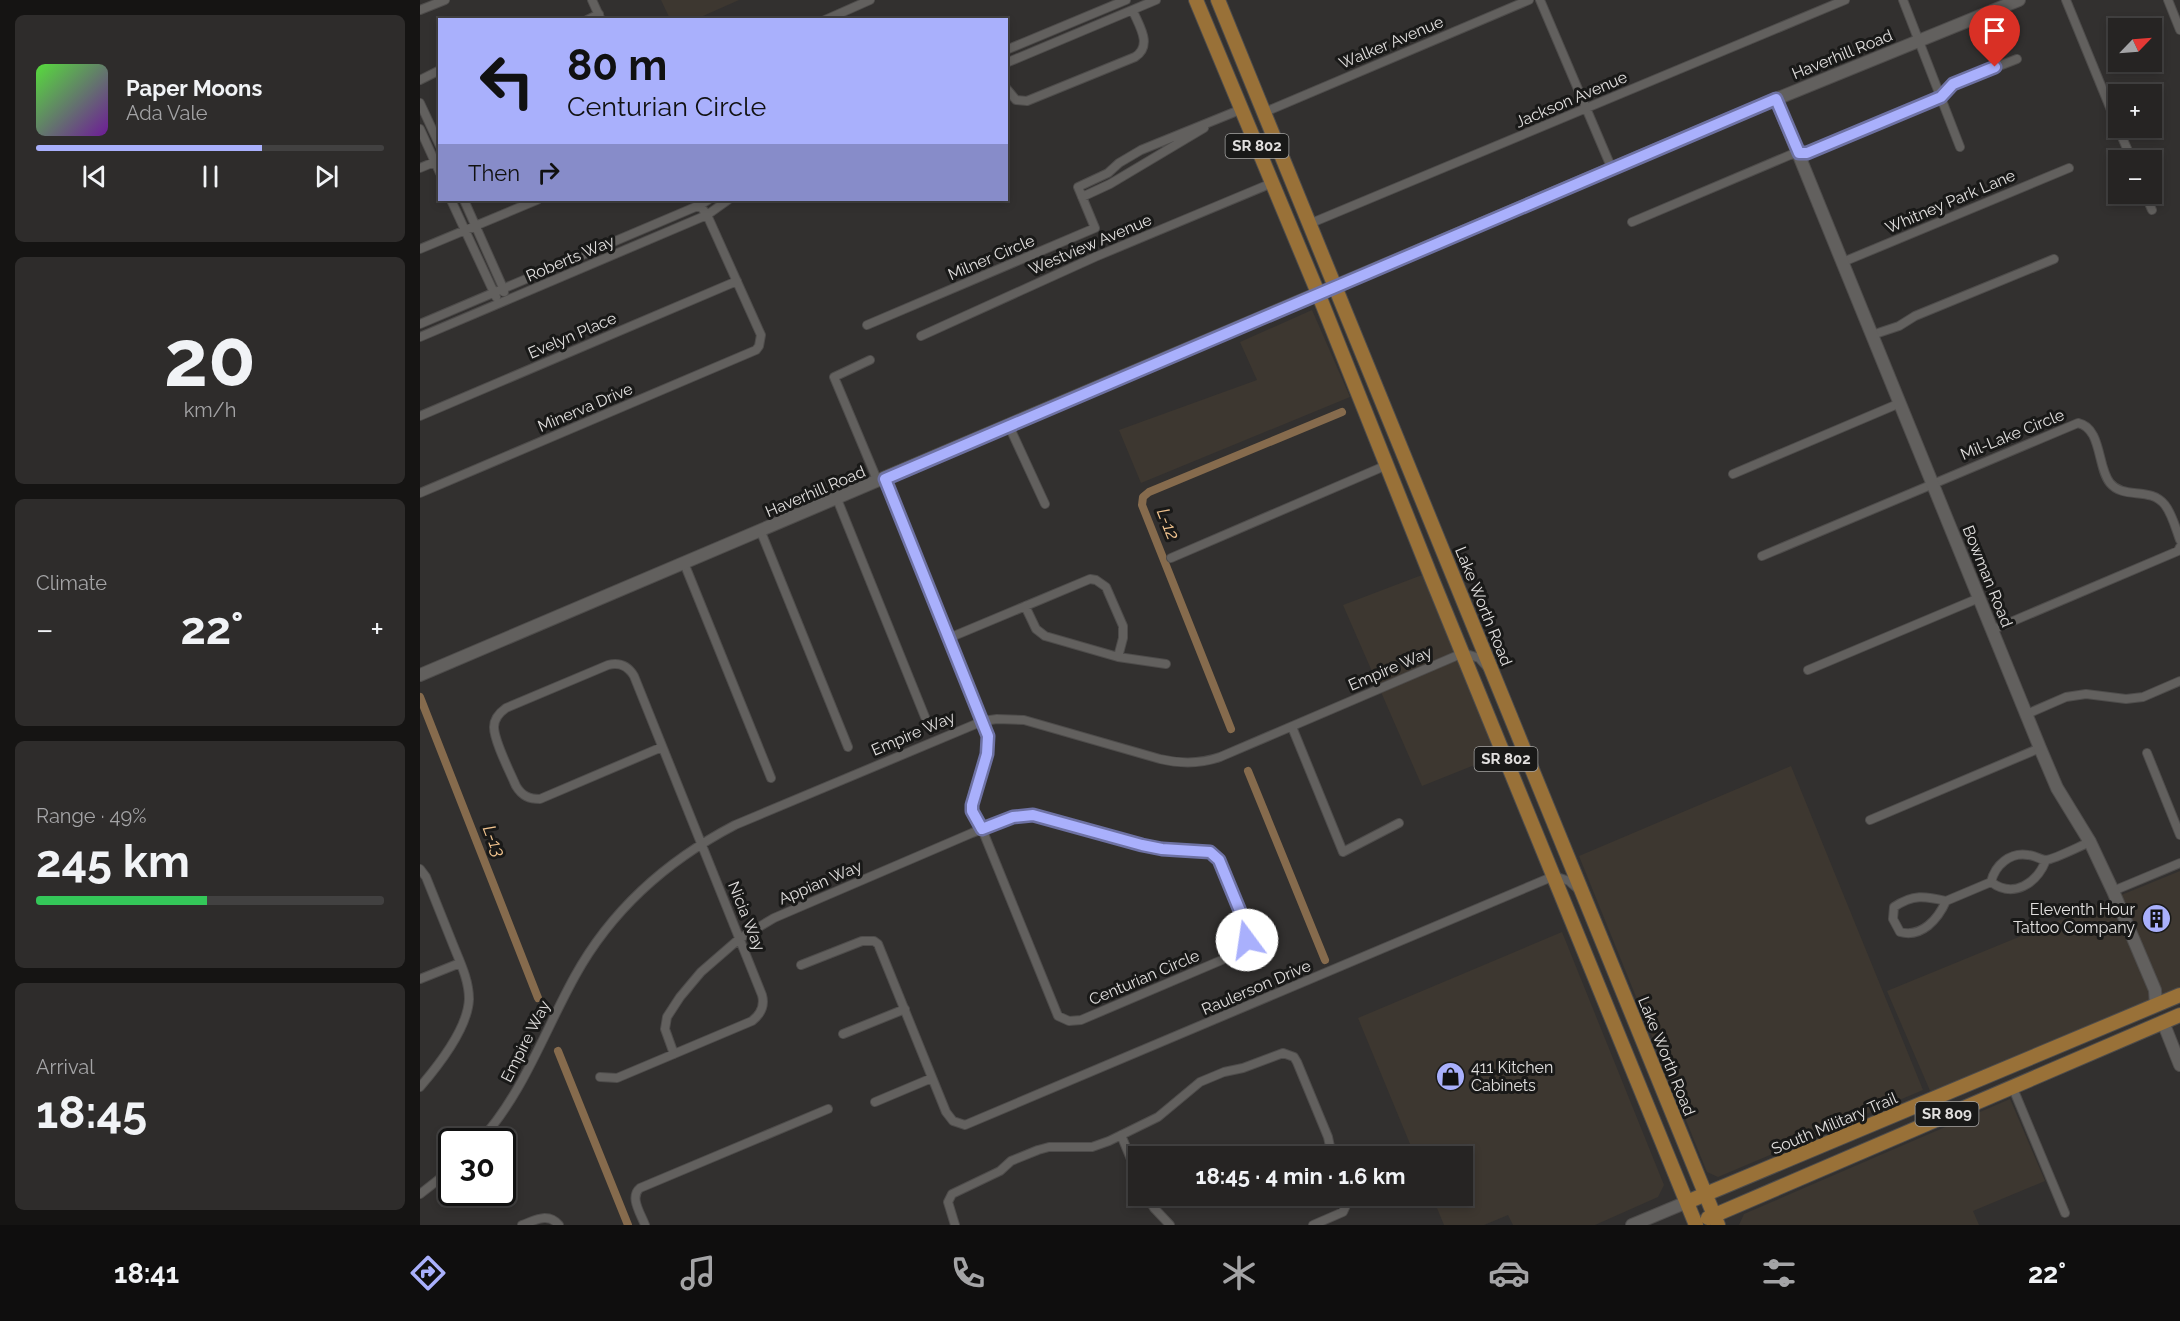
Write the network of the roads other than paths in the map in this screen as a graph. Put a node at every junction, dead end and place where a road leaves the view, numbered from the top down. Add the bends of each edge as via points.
1 (445, 0) edge
2 (592, 0) edge
3 (870, 0) edge
4 (1126, 0) edge
5 (1156, 0) edge
6 (1196, 0) edge
7 (1218, 0) edge
8 (1529, 0) edge
9 (1540, 0) edge
10 (1845, 0) edge
11 (1903, 0) edge
12 (2019, 0) edge
13 (2066, 0) edge
14 (2168, 0) edge
15 (420, 10) edge
16 (1133, 11) junction
17 (600, 17) edge
18 (830, 18) edge
19 (2180, 30) edge
20 (1920, 40) junction
21 (1008, 49) edge
22 (2017, 59) dead end
23 (1008, 62) edge
24 (438, 71) edge
25 (420, 80) edge
26 (1230, 81) junction
27 (1008, 90) edge
28 (1941, 97) junction
29 (1776, 99) junction
30 (420, 103) edge
31 (2108, 103) edge
32 (1586, 109) junction
33 (1242, 110) junction
34 (1265, 112) junction
35 (1209, 124) junction
36 (420, 129) edge
37 (438, 142) edge
38 (1960, 147) dead end
39 (1799, 153) junction
40 (437, 161) edge
41 (420, 168) edge
42 (2069, 168) dead end
43 (1612, 169) junction
44 (1272, 183) junction
45 (1082, 197) junction
46 (451, 201) edge
47 (464, 201) edge
48 (535, 201) edge
49 (727, 201) edge
50 (698, 202) edge
51 (2149, 204) edge
52 (2152, 210) dead end
53 (707, 215) junction
54 (1632, 222) dead end
55 (1310, 224) junction
56 (475, 226) junction
57 (465, 230) junction
58 (420, 249) edge
59 (2054, 259) dead end
60 (1843, 262) junction
61 (737, 281) junction
62 (1335, 286) junction
63 (504, 290) junction
64 (1318, 293) junction
65 (494, 294) junction
66 (501, 304) junction
67 (420, 324) edge
68 (867, 325) dead end
69 (921, 336) dead end
70 (1872, 336) junction
71 (420, 337) edge
72 (870, 360) dead end
73 (1900, 404) junction
74 (420, 416) edge
75 (1009, 426) junction
76 (1387, 465) junction
77 (1733, 474) dead end
78 (882, 480) junction
79 (1933, 483) junction
80 (420, 493) edge
81 (837, 499) junction
82 (1045, 504) dead end
83 (761, 532) junction
84 (2180, 540) edge
85 (2180, 547) edge
86 (1761, 556) dead end
87 (1172, 558) dead end
88 (684, 563) junction
89 (1979, 598) junction
90 (1025, 606) junction
91 (1992, 630) junction
92 (949, 638) junction
93 (1463, 653) junction
94 (1118, 657) junction
95 (1166, 664) dead end
96 (1808, 670) dead end
97 (1494, 674) junction
98 (420, 675) edge
99 (2180, 681) edge
100 (2027, 714) junction
101 (925, 717) dead end
102 (983, 721) junction
103 (1292, 727) junction
104 (663, 747) junction
105 (848, 747) dead end
106 (2040, 748) junction
107 (2147, 753) dead end
108 (771, 778) dead end
109 (1870, 820) dead end
110 (1399, 823) dead end
111 (982, 829) junction
112 (2180, 835) edge
113 (2090, 842) junction
114 (701, 844) junction
115 (2046, 860) junction
116 (2180, 863) edge
117 (420, 869) edge
118 (1554, 876) junction
119 (1991, 882) junction
120 (2113, 891) junction
121 (1582, 893) junction
122 (1946, 901) junction
123 (740, 939) junction
124 (460, 963) junction
125 (801, 965) dead end
126 (420, 980) edge
127 (2180, 995) edge
128 (2180, 1000) edge
129 (2156, 1005) junction
130 (905, 1009) junction
131 (2180, 1015) edge
132 (2163, 1022) junction
133 (843, 1034) dead end
134 (674, 1054) junction
135 (2038, 1055) junction
136 (2180, 1065) edge
137 (2057, 1067) junction
138 (600, 1077) dead end
139 (932, 1078) junction
140 (2012, 1086) junction
141 (420, 1087) edge
142 (876, 1102) dead end
143 (828, 1109) dead end
144 (1924, 1124) junction
145 (490, 1128) edge
146 (1121, 1135) junction
147 (1330, 1146) edge
148 (1128, 1152) edge
149 (438, 1180) edge
150 (420, 1194) edge
151 (1705, 1194) junction
152 (1687, 1202) junction
153 (1153, 1206) edge
154 (1346, 1206) edge
155 (2065, 1213) dead end
156 (1716, 1220) edge
157 (1694, 1224) edge
158 (522, 1225) edge
159 (559, 1225) edge
160 (645, 1225) edge
161 (956, 1225) edge
162 (1170, 1225) edge
163 (1313, 1225) edge
164 (1632, 1225) edge

1 - 15 street
2 - 17 street
3 - 18 street
4 - 21 street
5 - 16 street
6 - 26 main road, SR 802
7 - 34 main road, Lake Worth Road / SR 802
8 - 34 street, Walker Avenue
9 - 32 street
10 - 32 street, Jackson Avenue
11 - 20 street
12 - 20 street, Haverhill Road
13 - 31 street
14 - 19 street
16 - 23 street
16 - 27 street via 1145,38 1143,49 1135,57 1027,101 1016,100
20 - 28 street
20 - 29 street, Haverhill Road
22 - 28 street via 1953,84
24 - 25 street
26 - 33 main road, SR 802
26 - 34 main road
28 - 38 street
28 - 39 street via 1810,152
29 - 39 street, Bowman Road
29 - 43 street, Haverhill Road
30 - 37 street
32 - 43 street
32 - 55 street, Jackson Avenue
33 - 35 street, Milner Circle
33 - 44 main road, SR 802
34 - 55 main road, Lake Worth Road / SR 802
35 - 45 street, Milner Circle
35 - 45 street, Milner Circle via 1141,150 1078,187
36 - 40 street
39 - 54 street
39 - 60 street, Bowman Road
40 - 41 street
42 - 60 street, Whitney Park Lane
43 - 62 street, Haverhill Road
44 - 64 main road, SR 802
44 - 69 street, Westview Avenue
45 - 68 street, Milner Circle via 1095,228
46 - 57 street
47 - 56 street
48 - 56 street
49 - 53 street, Roberts Way
50 - 53 street
50 - 63 street, Roberts Way
51 - 52 street
53 - 61 street
53 - 66 street, Roberts Way
55 - 62 main road, Lake Worth Road / SR 802
56 - 57 street
56 - 63 street
57 - 58 street
57 - 65 street
59 - 70 street
60 - 70 street, Bowman Road
61 - 74 street, Evelyn Place
61 - 80 street, Minerva Drive via 761,335 759,346 751,353
62 - 64 street, Haverhill Road
62 - 97 main road, Lake Worth Road / SR 802
63 - 65 street, Roberts Way
63 - 66 street
64 - 75 street, Haverhill Road
64 - 76 main road, SR 802
65 - 66 street
65 - 67 street, Roberts Way
66 - 71 street, Roberts Way
70 - 73 street, Bowman Road
72 - 78 street via 834,377
73 - 77 street
73 - 79 street, Bowman Road
75 - 78 street, Haverhill Road
75 - 82 street
76 - 87 street
76 - 93 main road, SR 802
78 - 81 street, Haverhill Road
78 - 92 street
79 - 84 street, Mil-Lake Circle via 2072,424 2084,424 2092,433 2112,485 2122,491 2156,496 2167,509
79 - 86 street
79 - 89 street, Bowman Road
81 - 83 street, Haverhill Road
81 - 101 street
83 - 88 street, Haverhill Road
83 - 105 street
85 - 91 street
88 - 98 street, Haverhill Road
88 - 108 street
89 - 91 street, Bowman Road
89 - 96 street
90 - 92 street
90 - 94 street via 1036,629 1045,636
90 - 94 street via 1083,581 1101,583 1109,592 1123,626
91 - 100 street, Bowman Road
92 - 102 street
93 - 97 street via 1479,658
93 - 103 street, Empire Way
93 - 118 main road, SR 802
94 - 95 street
97 - 121 main road, Lake Worth Road / SR 802
99 - 100 street via 2143,697 2066,697
100 - 106 street, Bowman Road
102 - 103 street, Empire Way via 1024,720 1160,759 1187,763 1220,757
102 - 111 street via 989,748 972,805
102 - 114 street, Empire Way via 735,825
103 - 110 street via 1342,852
104 - 104 street, Nicia Way via 540,799 527,798 516,786 494,728 501,711 608,665 620,664 630,670
104 - 114 street, Nicia Way
106 - 109 street
106 - 113 street, Bowman Road
107 - 112 street
111 - 111 street, Centurian Circle via 1055,1011 1069,1022 1236,954 1245,946 1247,928 1219,860 1210,852 1142,845 1033,815 1013,817
111 - 123 street, Appian Way via 774,918
113 - 115 street
113 - 120 street, Bowman Road
114 - 123 street, Nicia Way
114 - 145 street, Empire Way via 639,892 605,931 575,977 516,1093
115 - 119 street via 2025,854 2013,856 1993,872
115 - 119 street via 2034,880 2021,888 2010,890
116 - 120 street
117 - 124 street
118 - 121 street via 1569,881
118 - 139 street, Raulerson Drive via 972,1123 959,1124 949,1117
118 - 152 main road, SR 802
119 - 122 street
120 - 129 street, Bowman Road via 2155,990
121 - 151 main road, Lake Worth Road / SR 802
122 - 122 street via 1932,897 1909,900 1894,907 1893,919 1900,932 1921,930 1942,913
123 - 134 street, Appian Way via 696,978 667,1017 665,1029
123 - 134 street, Nicia Way via 762,994 761,1012 752,1021
124 - 126 street
124 - 141 street via 468,986 467,1013 445,1055
125 - 130 street via 874,940
127 - 129 main road, South Military Trail / SR 809
128 - 132 main road via 2167,1007
129 - 135 main road, South Military Trail / SR 809
129 - 137 main road via 2150,1016 2064,1054
130 - 133 street
130 - 139 street
131 - 132 main road, SR 809
132 - 136 street
132 - 137 main road, SR 809
134 - 138 street, Nicia Way via 617,1078
135 - 144 main road via 2033,1063 1935,1105
135 - 151 main road, South Military Trail / SR 809
137 - 140 main road, SR 809
139 - 142 street
140 - 144 main road, SR 809
140 - 155 street
143 - 160 street via 640,1188 634,1197
144 - 156 main road, SR 809
146 - 147 street via 1158,1117 1200,1082 1283,1053 1297,1062
146 - 148 street
146 - 161 street via 1092,1147 1049,1148 1011,1161 1000,1171 952,1194 948,1202
149 - 150 street
151 - 152 main road, South Military Trail / SR 809
151 - 156 main road, Lake Worth Road / SR 802
152 - 157 main road, SR 802
152 - 164 street, South Military Trail
153 - 162 street
154 - 163 street via 1343,1212
156 - 157 main road, SR 809
158 - 159 street via 542,1217

